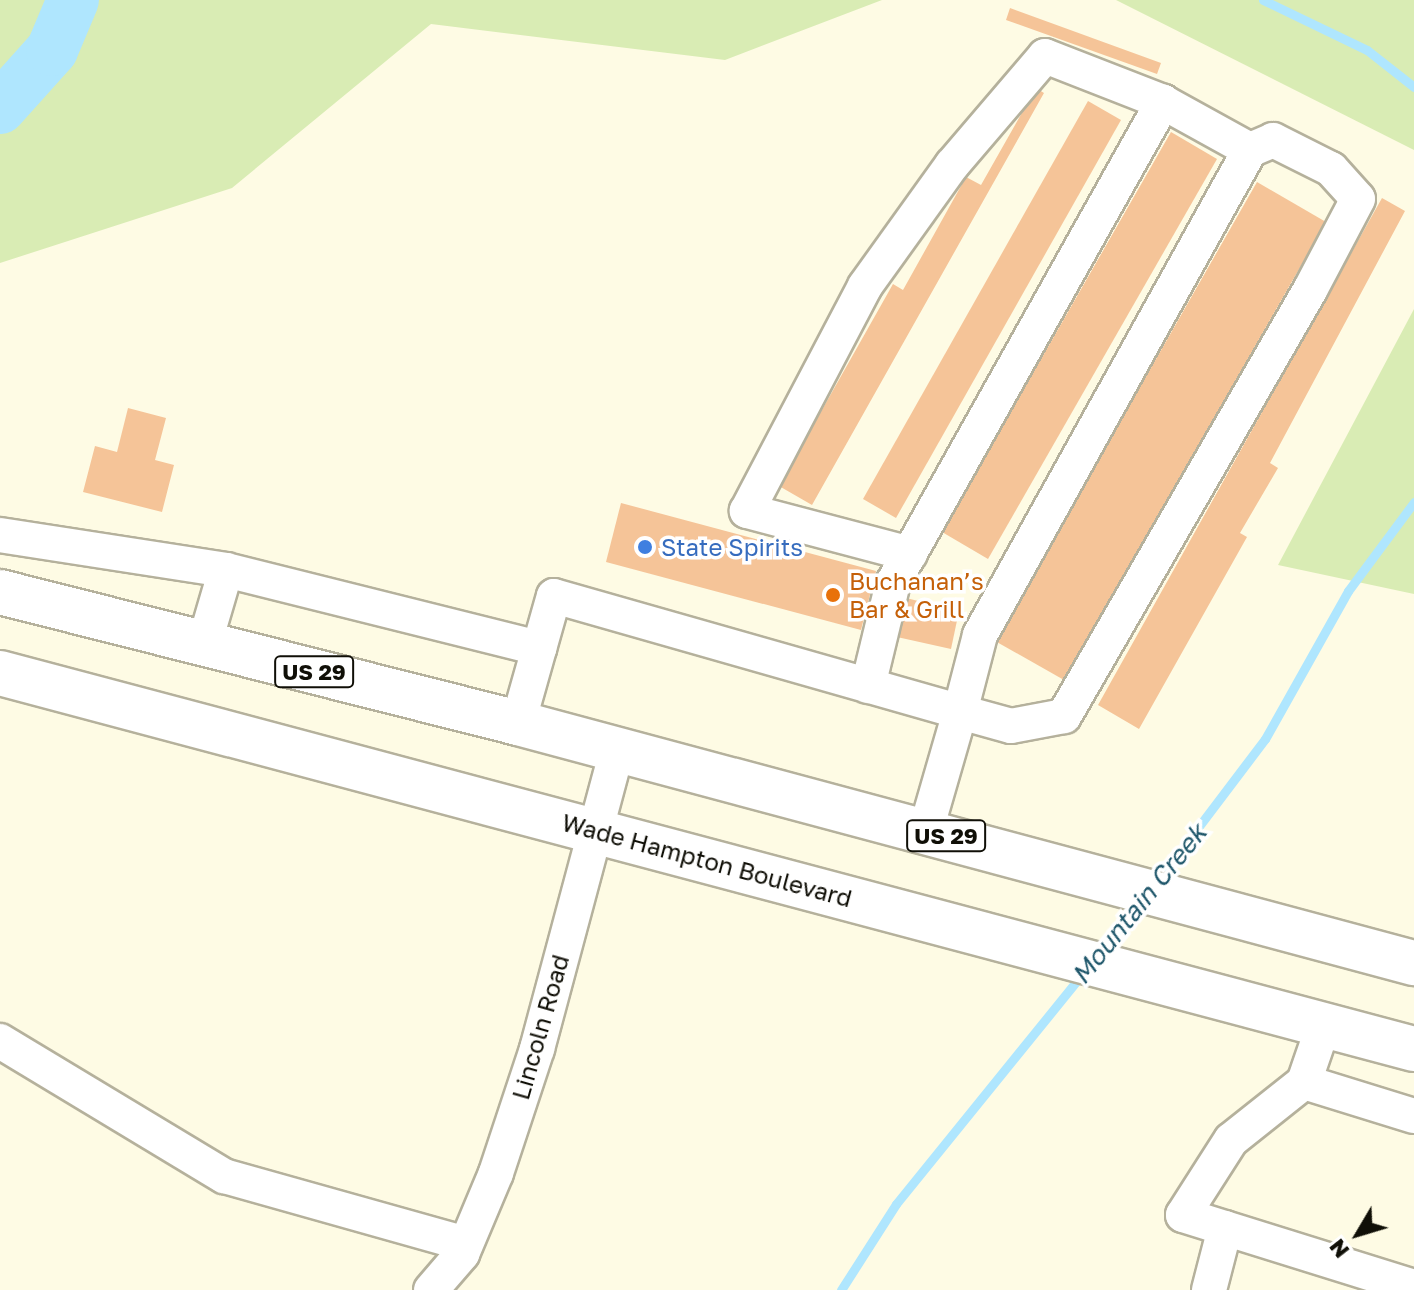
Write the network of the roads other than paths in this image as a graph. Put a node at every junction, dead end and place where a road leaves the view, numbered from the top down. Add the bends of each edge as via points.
1 (1163, 102) junction
2 (1250, 150) junction
3 (0, 535) edge
4 (910, 554) junction
5 (226, 570) junction
6 (0, 592) edge
7 (204, 645) junction
8 (539, 648) junction
9 (0, 673) edge
10 (868, 686) junction
11 (960, 712) junction
12 (518, 723) junction
13 (617, 750) junction
14 (593, 829) junction
15 (926, 830) junction
16 (1414, 963) edge
17 (1324, 1024) junction
18 (0, 1041) edge
19 (1414, 1049) edge
20 (1304, 1082) junction
21 (1414, 1116) edge
22 (1225, 1228) junction
23 (466, 1244) junction
24 (1414, 1287) edge
25 (431, 1290) edge
26 (1209, 1290) edge

1 - 2 street
1 - 4 street
1 - 4 street via 1045,56 952,165 865,286 747,511
2 - 11 street via 980,635
2 - 11 street via 1273,140 1331,169 1358,199 1064,716 1011,726
3 - 5 street
4 - 10 street via 893,583
5 - 7 street
5 - 8 street
6 - 7 main road, US 29
7 - 12 main road, US 29
8 - 10 street via 554,596
8 - 12 street
9 - 14 main road, Wade Hampton Boulevard
10 - 11 street
11 - 15 street
12 - 13 main road, US 29
13 - 14 street, Lincoln Road
13 - 15 main road, US 29
14 - 17 main road, Wade Hampton Boulevard
14 - 23 street, Lincoln Road via 537,1049
15 - 16 main road, US 29
17 - 19 main road, Wade Hampton Boulevard
17 - 20 street
18 - 23 street via 224,1176
20 - 21 street
20 - 22 street via 1231,1140 1183,1215
22 - 24 street
22 - 26 street
23 - 25 street, Lincoln Road

